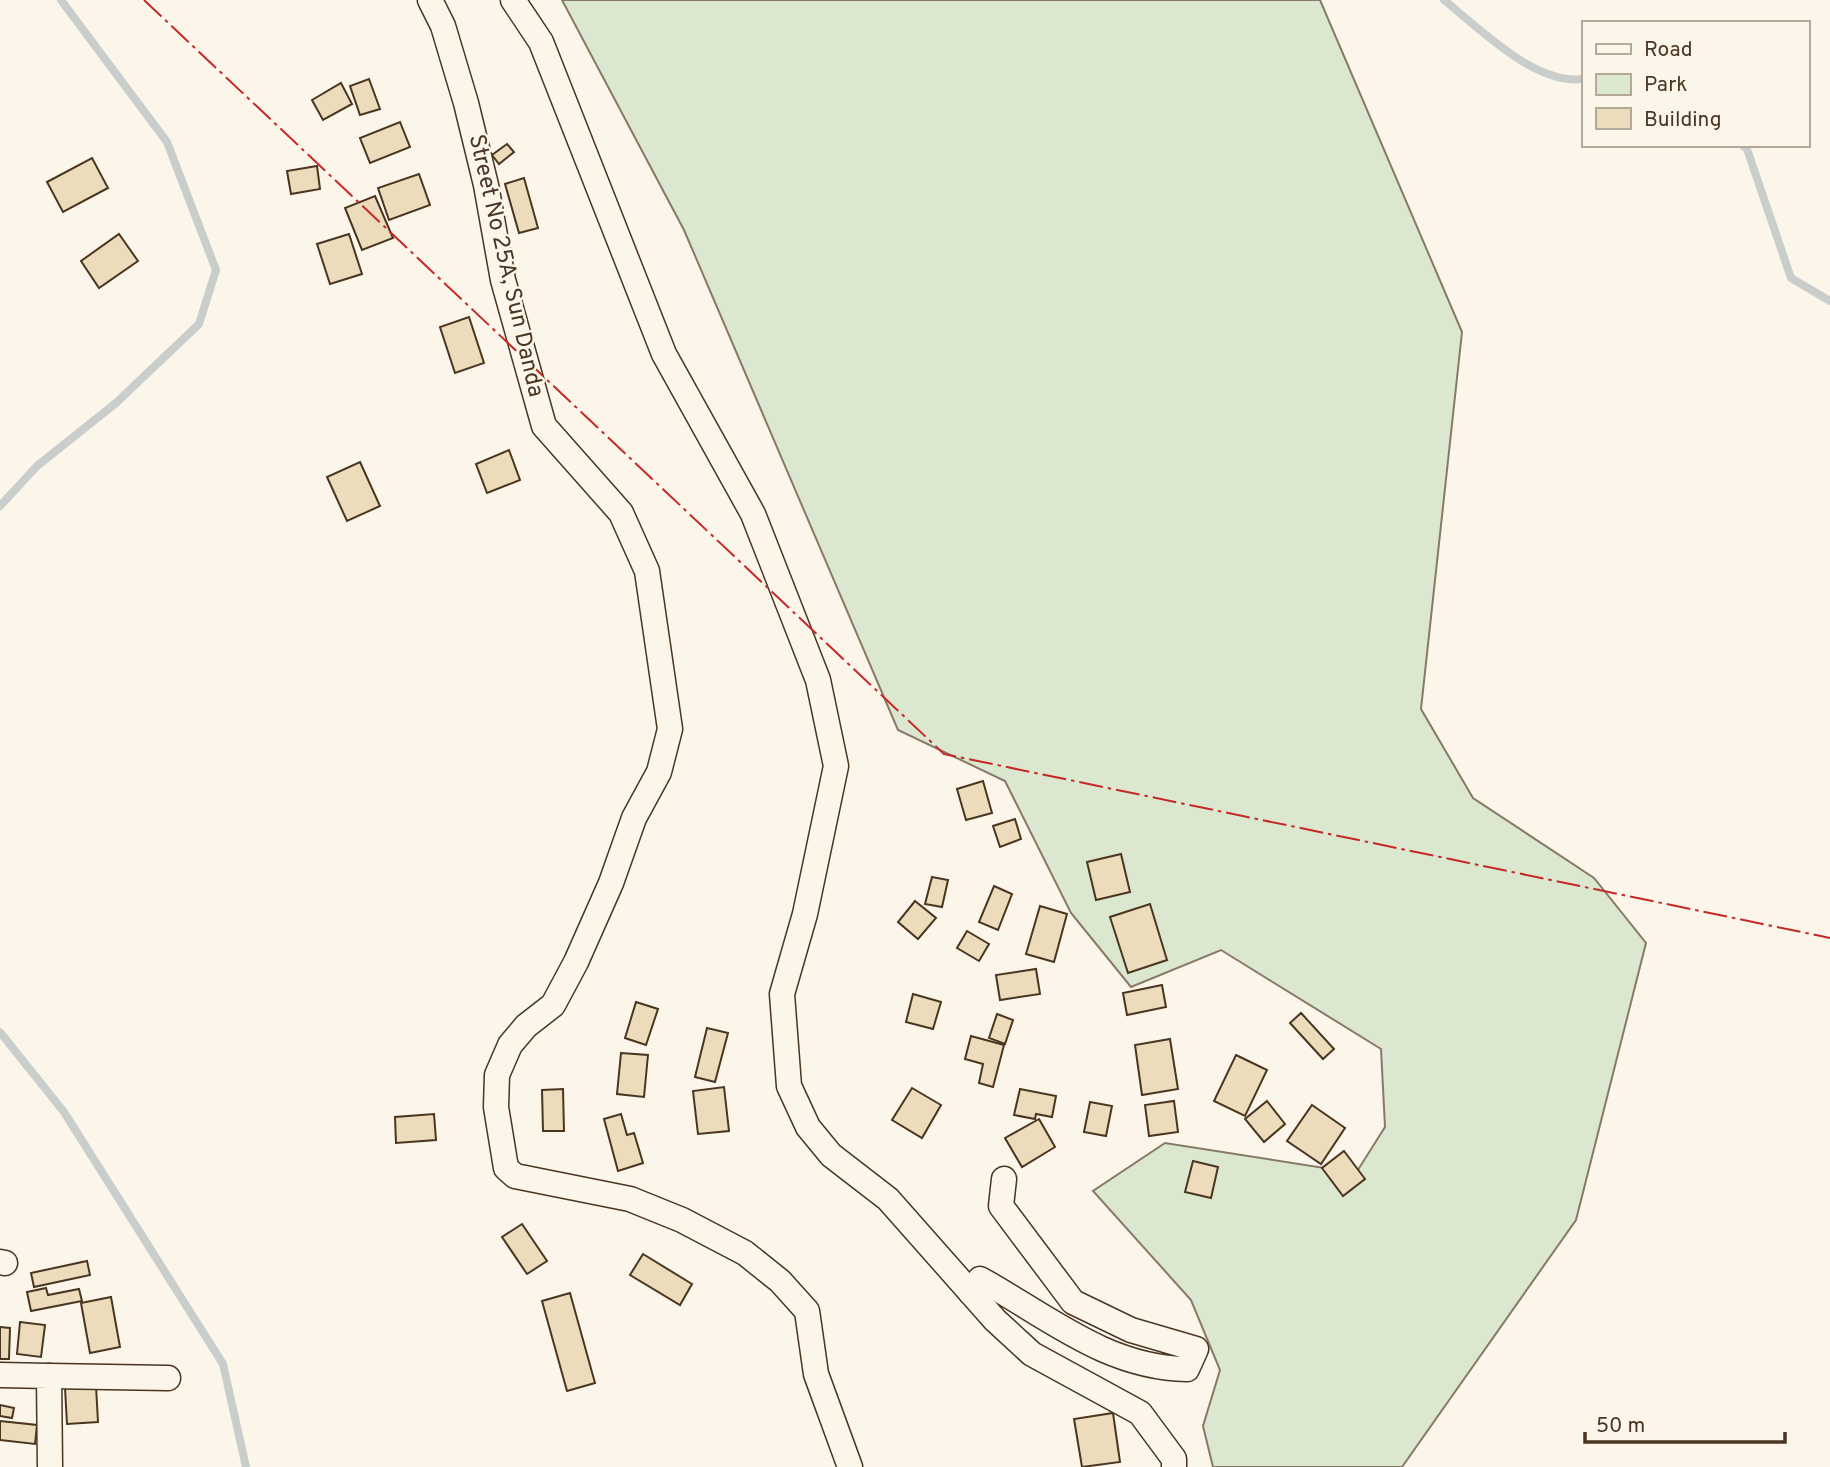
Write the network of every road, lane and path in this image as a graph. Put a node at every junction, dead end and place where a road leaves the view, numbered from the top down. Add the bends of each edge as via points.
1 (430, 0) edge
2 (513, 0) edge
3 (1004, 1178) dead end
4 (971, 1293) junction
5 (0, 1375) edge
6 (49, 1376) junction
7 (168, 1378) dead end
8 (50, 1467) edge
9 (850, 1467) edge
10 (1174, 1467) edge

1 - 9 street, Street No 25A, Sun Danda via 443,26 466,103 503,280 544,426 621,513 647,571 670,729 659,772 634,818 576,962 553,1004 510,1045 497,1075 496,1107 506,1168 515,1176 630,1199 682,1220 745,1253 780,1281 807,1311 816,1374
2 - 4 street via 541,42 664,354 753,514 818,680 836,766 805,915 782,994 789,1086 807,1127 831,1155 888,1199
3 - 4 street via 1001,1206 1073,1302 1131,1330 1196,1349 1187,1369 1161,1368 1097,1349 980,1279
4 - 10 street via 1032,1354 1140,1413 1174,1459
5 - 6 street
6 - 7 street
6 - 8 street

